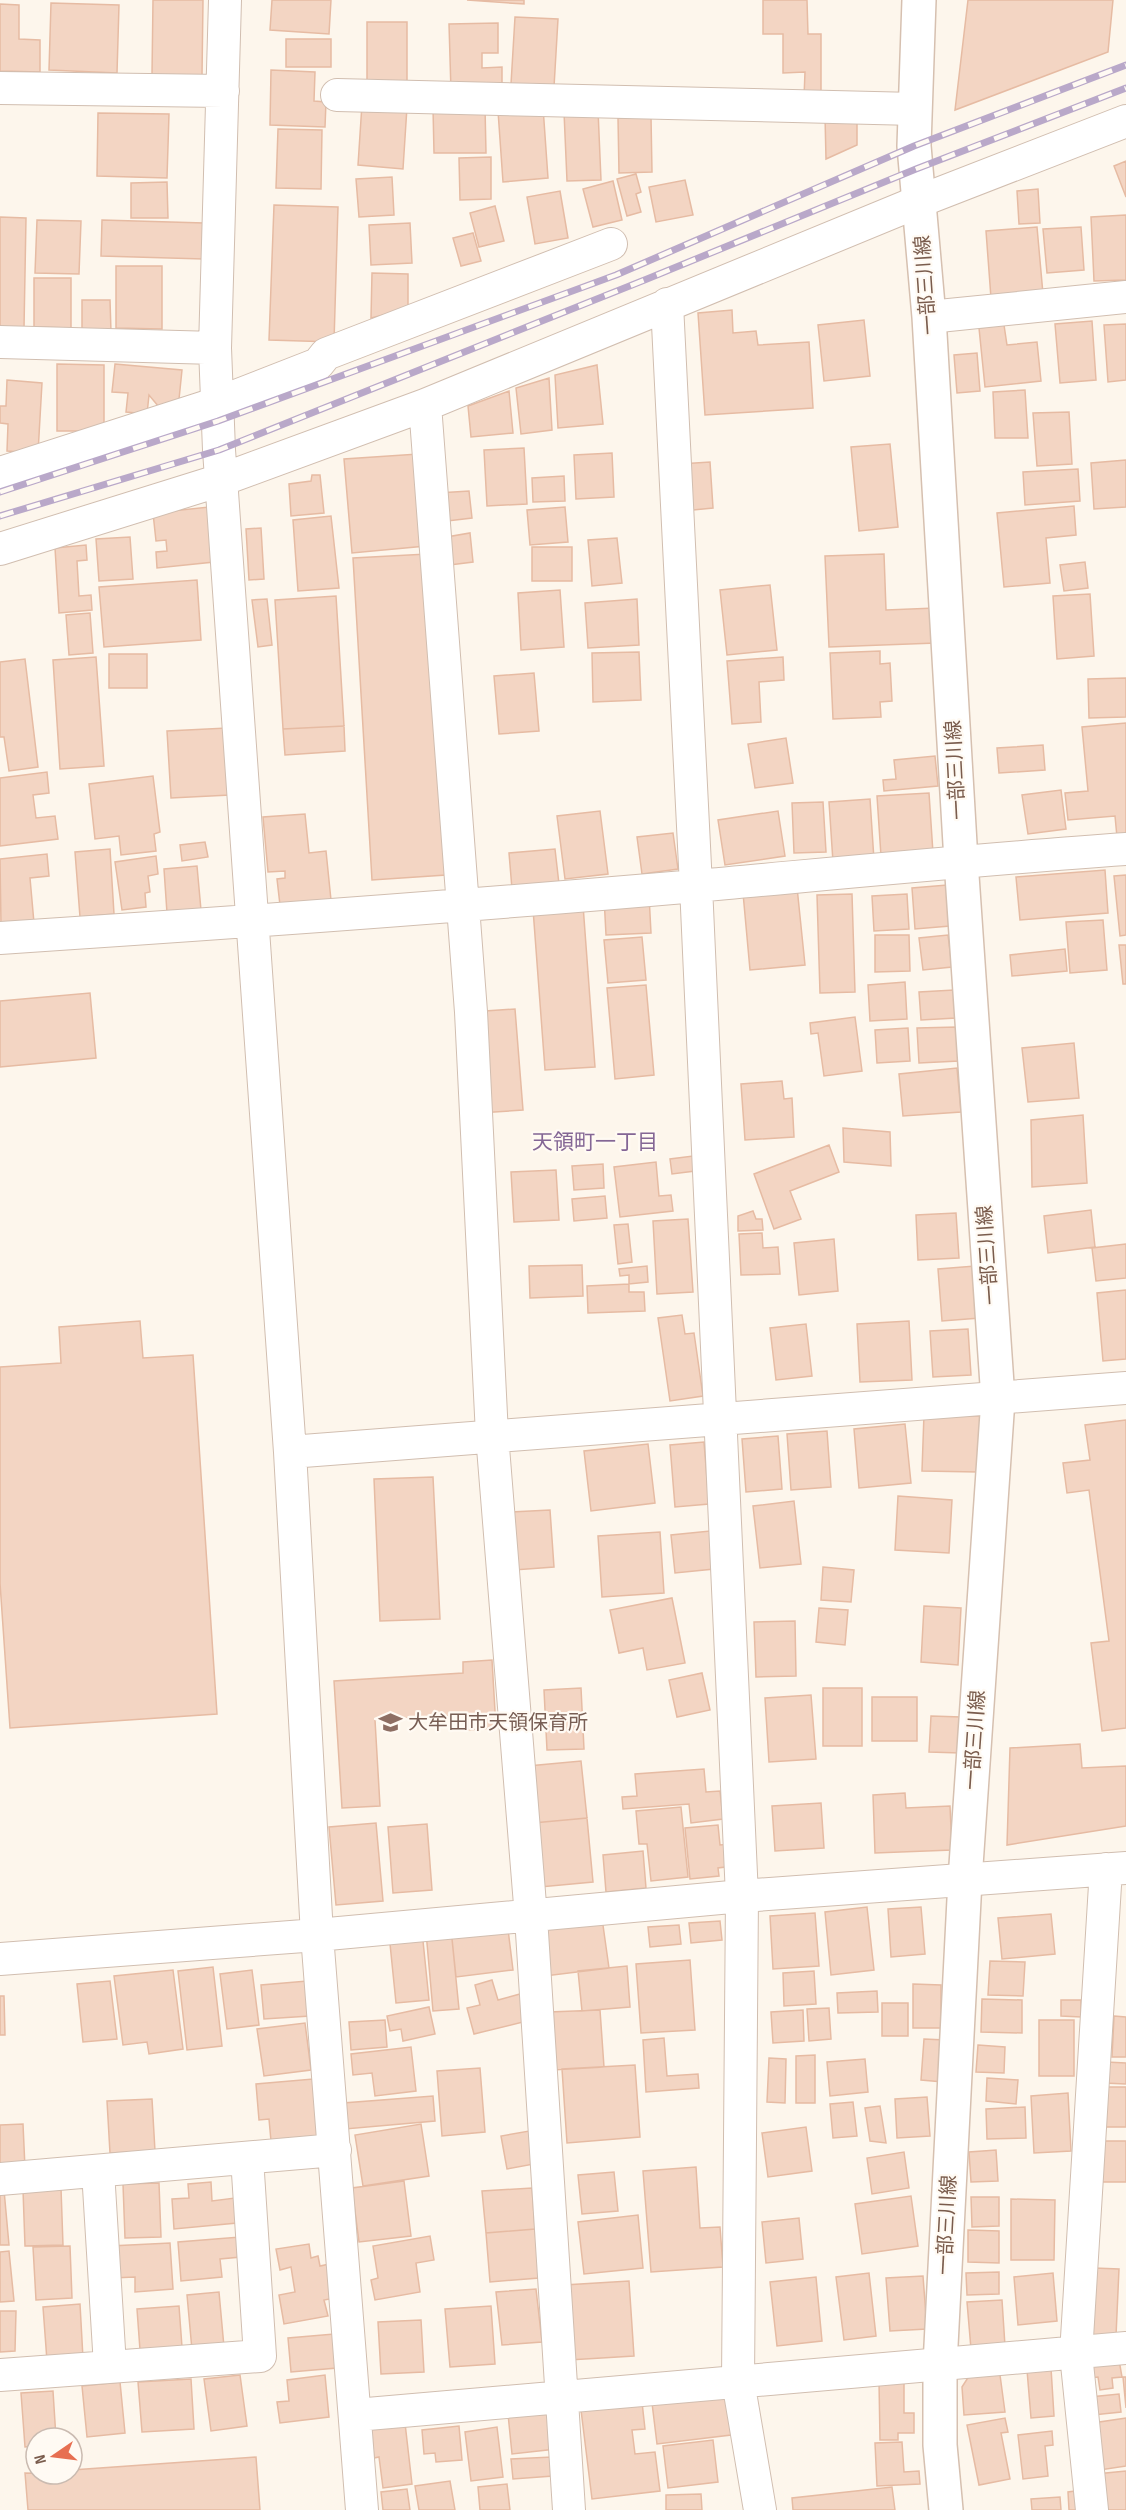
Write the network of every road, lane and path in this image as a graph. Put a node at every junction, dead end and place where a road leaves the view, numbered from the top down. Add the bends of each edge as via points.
1 (225, 0) edge
2 (919, 0) edge
3 (0, 88) edge
4 (223, 92) junction
5 (337, 95) dead end
6 (915, 109) junction
7 (1126, 122) edge
8 (920, 201) junction
9 (611, 244) dead end
10 (1126, 297) edge
11 (667, 304) junction
12 (929, 317) junction
13 (0, 342) edge
14 (215, 348) junction
15 (218, 404) junction
16 (425, 405) junction
17 (0, 473) edge
18 (221, 480) junction
19 (0, 549) edge
20 (1126, 849) edge
21 (961, 861) junction
22 (696, 886) junction
23 (464, 904) junction
24 (252, 921) junction
25 (0, 938) edge
26 (1126, 1388) edge
27 (998, 1399) junction
28 (720, 1419) junction
29 (492, 1435) junction
30 (290, 1452) junction
31 (1116, 1869) edge
32 (965, 1880) junction
33 (742, 1896) junction
34 (531, 1917) junction
35 (316, 1935) junction
36 (0, 1959) edge
37 (334, 2150) junction
38 (247, 2158) junction
39 (98, 2171) junction
40 (0, 2179) edge
41 (1126, 2349) edge
42 (1076, 2354) junction
43 (940, 2365) junction
44 (110, 2366) junction
45 (0, 2375) edge
46 (738, 2381) junction
47 (562, 2396) junction
48 (356, 2415) junction
49 (362, 2510) edge
50 (569, 2510) edge
51 (760, 2510) edge
52 (946, 2510) edge
53 (1092, 2510) edge

1 - 4 street
2 - 6 main road, 一部三川線
3 - 4 street
4 - 14 street
5 - 6 street
6 - 8 main road, 一部三川線 via 914,146
7 - 8 street
8 - 11 street
8 - 12 main road, 一部三川線
9 - 15 street via 326,354 318,364
10 - 12 street
11 - 16 street
11 - 22 street
12 - 21 main road, 一部三川線
13 - 14 street
14 - 15 street
15 - 17 street
15 - 18 street
16 - 18 street
16 - 23 street
18 - 19 street
18 - 24 street
20 - 21 street
21 - 22 street
21 - 27 main road, 一部三川線
22 - 23 street
22 - 28 street
23 - 24 street
23 - 29 street
24 - 25 street
24 - 30 street
26 - 27 street
27 - 28 street
27 - 32 main road, 一部三川線
28 - 29 street
28 - 33 street
29 - 30 street
29 - 34 street
30 - 35 street
31 - 32 street
31 - 42 street
32 - 33 street
32 - 43 main road, 一部三川線
33 - 34 street
33 - 46 street
34 - 35 street
34 - 47 street
35 - 36 street
35 - 37 street
37 - 38 street
37 - 48 street
38 - 39 street
38 - 44 street via 260,2356
39 - 40 street
39 - 44 street
41 - 42 street
42 - 43 street
42 - 53 street
43 - 46 street
43 - 52 main road, 一部三川線 via 940,2445
44 - 45 street
46 - 47 street
46 - 51 street
47 - 48 street
47 - 50 street
48 - 49 street

